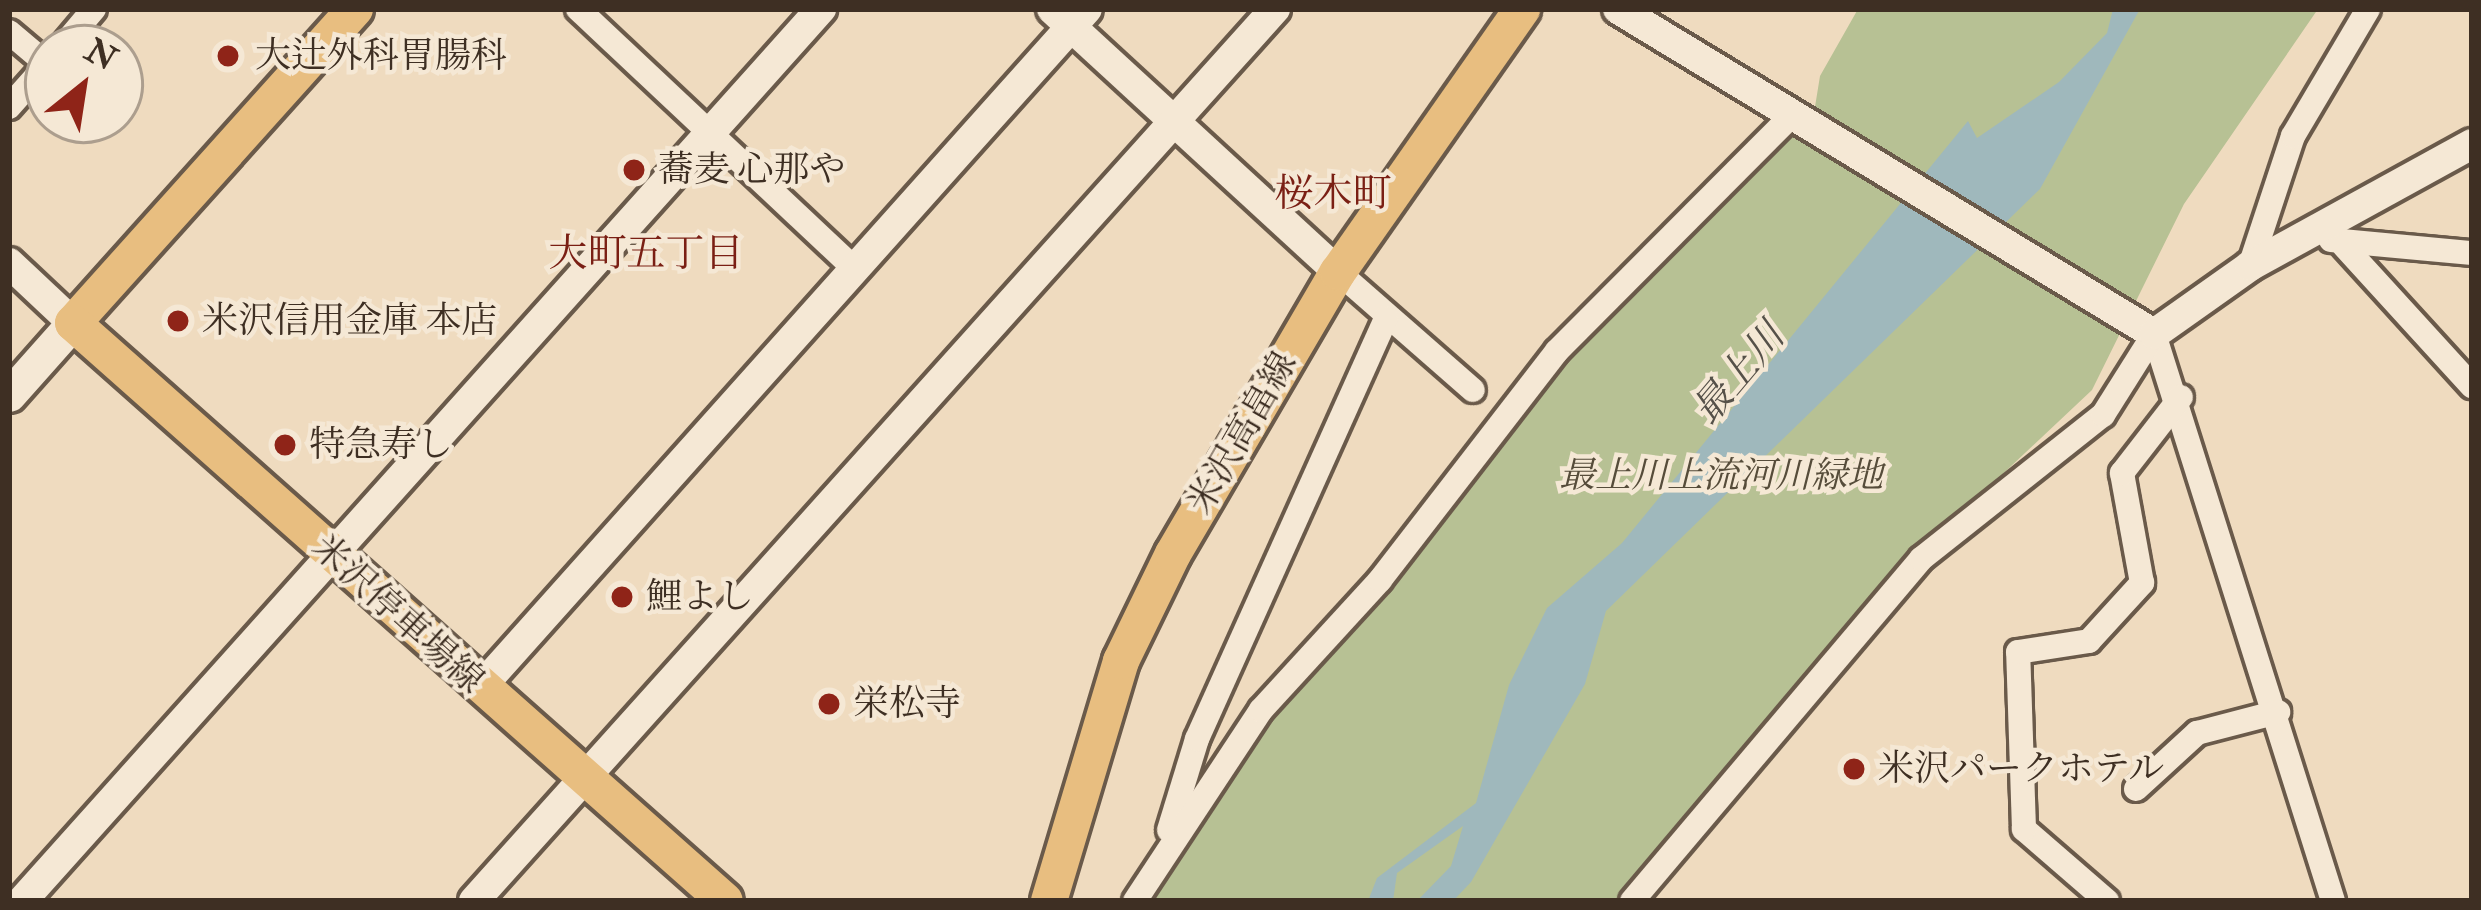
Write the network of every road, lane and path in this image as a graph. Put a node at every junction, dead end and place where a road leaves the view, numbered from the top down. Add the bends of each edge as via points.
1 (355, 9) edge
2 (578, 9) edge
3 (821, 9) edge
4 (1275, 9) edge
5 (1522, 9) edge
6 (1618, 9) edge
7 (2368, 9) edge
8 (1070, 15) edge
9 (1792, 115) junction
10 (1171, 122) junction
11 (710, 133) junction
12 (2472, 144) edge
13 (2312, 232) junction
14 (2344, 246) junction
15 (2472, 253) edge
16 (9, 262) edge
17 (2250, 266) junction
18 (854, 268) junction
19 (1338, 272) junction
20 (1386, 319) junction
21 (73, 323) junction
22 (2154, 334) junction
23 (2472, 386) edge
24 (1473, 390) dead end
25 (9, 395) edge
26 (2181, 397) junction
27 (329, 553) junction
28 (481, 687) junction
29 (2278, 712) junction
30 (583, 777) junction
31 (2136, 789) dead end
32 (1166, 844) junction
33 (1640, 898) edge
34 (22, 901) edge
35 (474, 901) edge
36 (725, 901) edge
37 (1049, 901) edge
38 (1135, 901) edge
39 (2107, 901) edge
40 (2333, 901) edge

1 - 21 main road
2 - 11 street
3 - 11 street
4 - 10 street
5 - 19 main road, 米沢高畠線
6 - 9 street
7 - 17 street via 2294,136
8 - 10 street
8 - 18 street
9 - 22 street
9 - 32 street via 1587,316 1379,580 1261,710
10 - 19 street
10 - 30 street
11 - 18 street
11 - 27 street
12 - 13 street
13 - 14 street
13 - 17 street
14 - 15 street
14 - 23 street
16 - 21 street
17 - 22 street
18 - 28 street
19 - 20 street
19 - 37 main road, 米沢高畠線 via 1121,661
20 - 24 street
20 - 32 street via 1197,739
21 - 25 main road
21 - 27 main road, 米沢停車場線
22 - 26 street
22 - 33 street via 2103,415 1921,559
26 - 29 street
26 - 39 street via 2122,473 2142,583 2089,641 2018,652 2024,829
27 - 28 main road, 米沢停車場線
27 - 34 street
28 - 30 main road, 米沢停車場線
29 - 31 street via 2197,734
29 - 40 street
30 - 35 street
30 - 36 main road, 米沢停車場線
32 - 38 street

